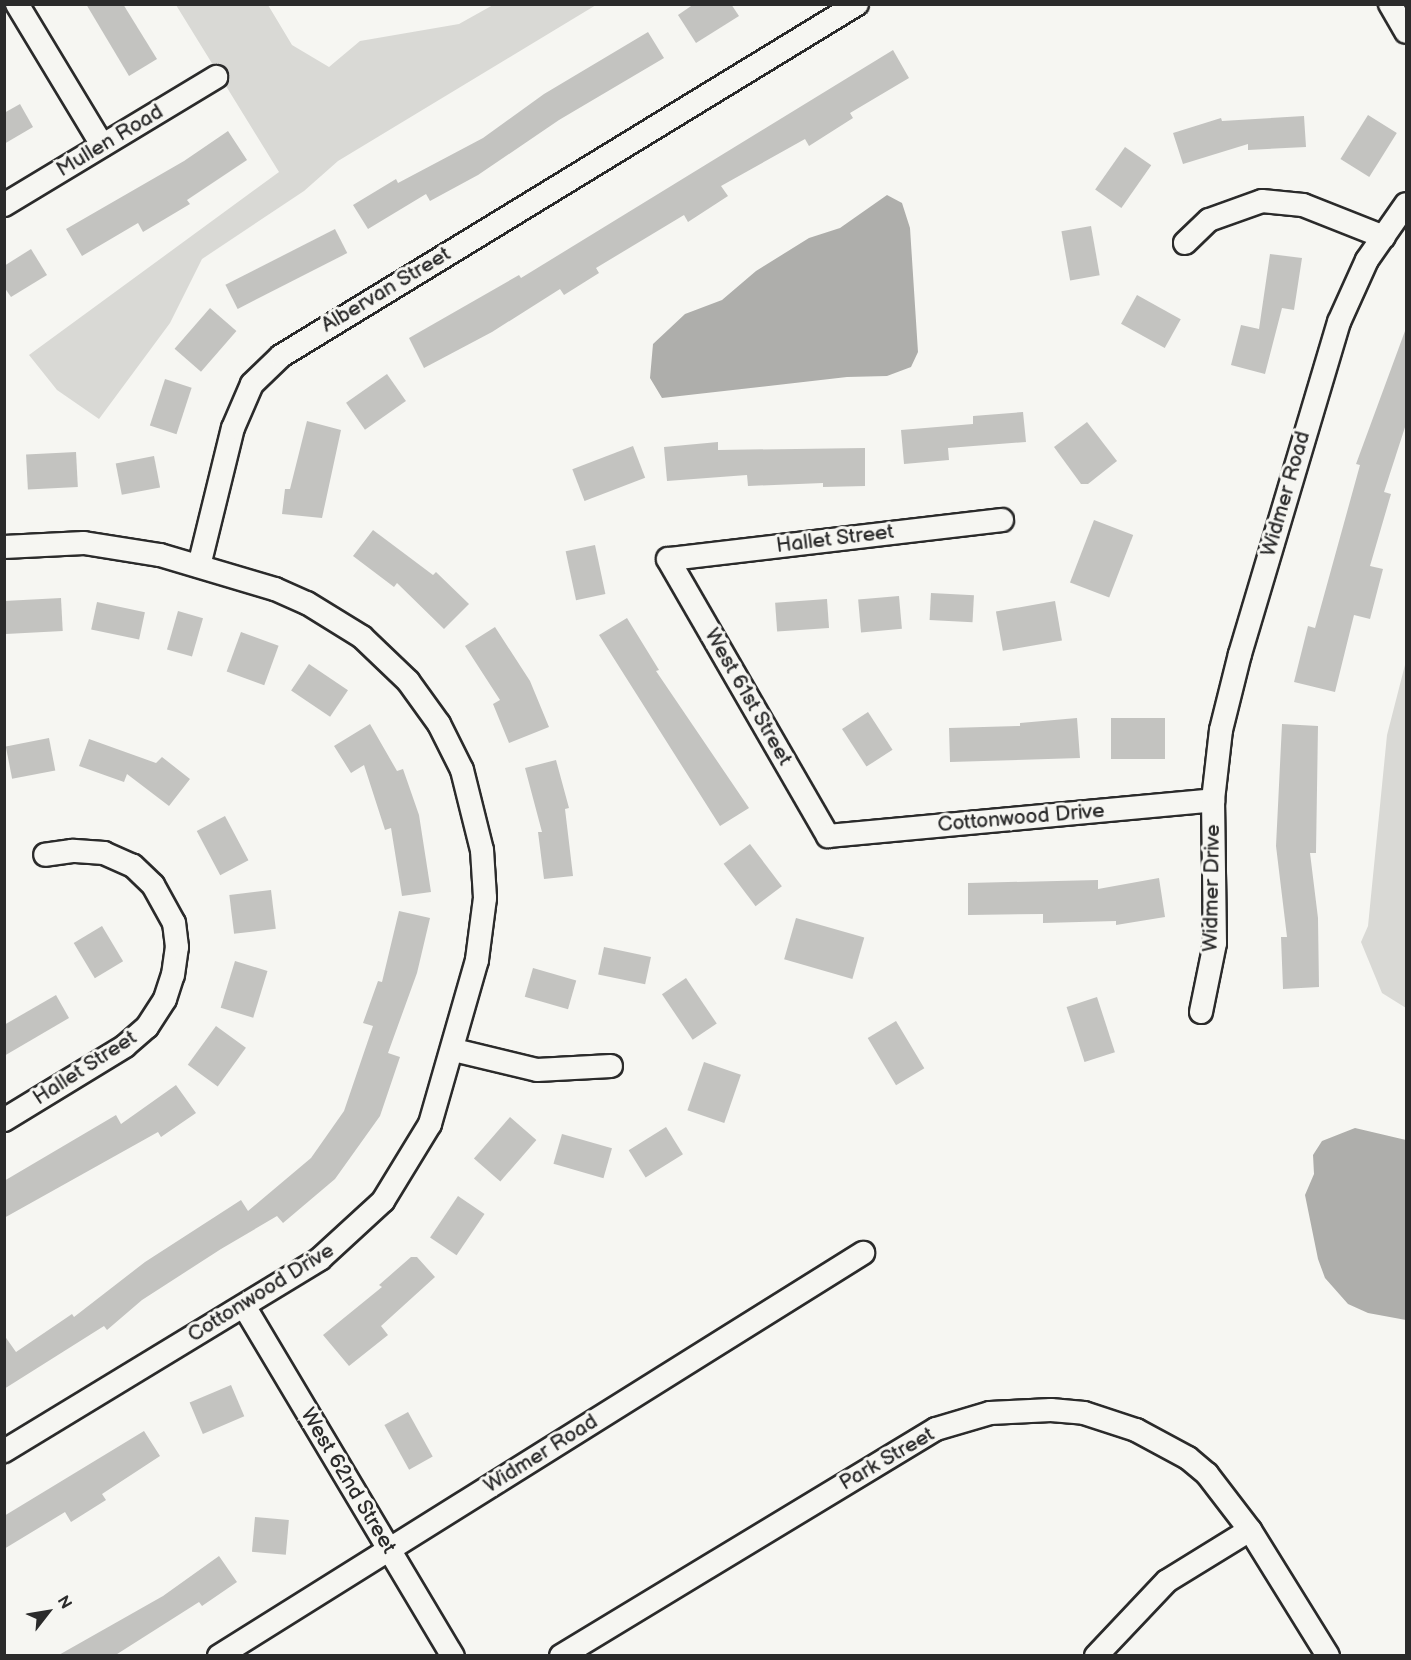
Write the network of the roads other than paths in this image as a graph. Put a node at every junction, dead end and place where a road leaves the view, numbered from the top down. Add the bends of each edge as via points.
1 (17, 4) edge
2 (857, 4) edge
3 (1390, 4) edge
4 (1407, 32) edge
5 (216, 76) dead end
6 (102, 146) junction
7 (1407, 204) edge
8 (4, 205) edge
9 (1384, 237) junction
10 (1185, 243) dead end
11 (1002, 520) dead end
12 (4, 547) edge
13 (668, 559) joint
14 (199, 566) junction
15 (1213, 800) junction
16 (828, 836) joint
17 (45, 855) dead end
18 (1201, 1012) dead end
19 (454, 1050) junction
20 (611, 1066) dead end
21 (4, 1119) edge
22 (863, 1253) dead end
23 (244, 1306) junction
24 (4, 1451) edge
25 (1250, 1530) junction
26 (388, 1549) junction
27 (219, 1656) edge
28 (453, 1656) edge
29 (561, 1656) edge
30 (1096, 1656) edge
31 (1328, 1656) edge

1 - 6 street
2 - 14 street, Albervan Street via 281,356 252,384 233,428
3 - 4 street
5 - 6 street, Mullen Road
6 - 8 street, Mullen Road
7 - 9 street, Widmer Road
9 - 10 street via 1303,205 1262,201 1209,220
9 - 15 street, Widmer Road via 1367,260 1338,322 1311,405 1224,720
11 - 13 street, Hallet Street
12 - 14 street via 84,543 132,549
13 - 16 street, West 61st Street
14 - 19 street, Cottonwood Drive via 307,603 362,637 408,681 439,723 474,804 486,898 477,960
15 - 16 street, Cottonwood Drive
15 - 18 street, Widmer Drive via 1215,944
17 - 21 street, Hallet Street via 72,851 104,853 133,866 153,885 174,923 177,946 173,975 165,999 147,1027 125,1046
19 - 20 street via 537,1070
19 - 23 street, Cottonwood Drive via 430,1124 383,1201 320,1259
22 - 26 street, Widmer Road
23 - 24 street, Cottonwood Drive
23 - 26 street, West 62nd Street
25 - 29 street, Park Street via 1207,1474 1188,1458 1136,1430 1084,1413 990,1413 936,1429 908,1443
25 - 30 street via 1167,1581
25 - 31 street
26 - 27 street, Widmer Road via 339,1584
26 - 28 street, West 62nd Street

